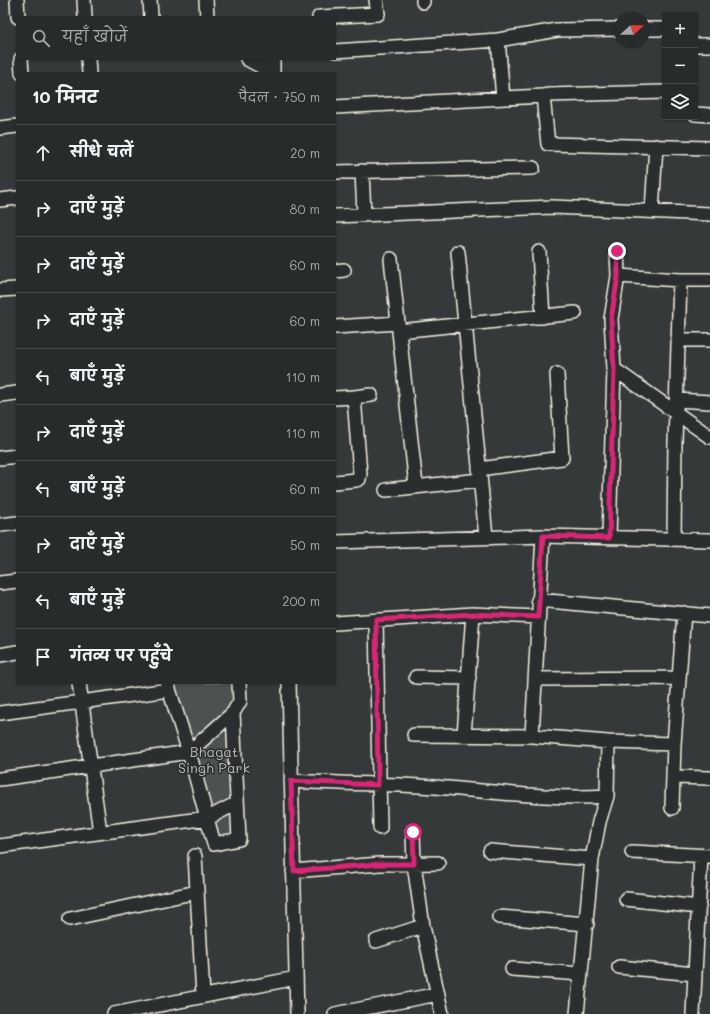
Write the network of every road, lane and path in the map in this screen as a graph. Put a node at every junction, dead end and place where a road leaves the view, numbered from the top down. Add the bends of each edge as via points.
1 (17, 0) edge
2 (84, 0) edge
3 (150, 0) edge
4 (206, 0) edge
5 (376, 0) edge
6 (18, 16) edge
7 (85, 16) edge
8 (151, 16) edge
9 (207, 16) edge
10 (336, 16) edge
11 (614, 29) edge
12 (650, 29) edge
13 (662, 29) edge
14 (498, 40) junction
15 (698, 45) edge
16 (710, 45) edge
17 (336, 51) edge
18 (21, 60) edge
19 (88, 60) edge
20 (249, 60) edge
21 (273, 60) edge
22 (22, 72) edge
23 (89, 72) edge
24 (271, 72) edge
25 (273, 72) edge
26 (662, 92) edge
27 (543, 96) junction
28 (503, 98) junction
29 (336, 107) edge
30 (698, 114) edge
31 (710, 114) edge
32 (16, 126) edge
33 (0, 128) edge
34 (656, 146) junction
35 (710, 148) edge
36 (532, 168) dead end
37 (362, 171) junction
38 (336, 172) edge
39 (16, 198) edge
40 (0, 200) edge
41 (652, 211) junction
42 (364, 214) junction
43 (710, 214) edge
44 (336, 216) edge
45 (617, 251) dead end
46 (458, 252) dead end
47 (539, 252) dead end
48 (391, 259) dead end
49 (618, 276) junction
50 (680, 280) junction
51 (710, 280) edge
52 (16, 289) edge
53 (0, 290) edge
54 (575, 313) dead end
55 (543, 317) junction
56 (465, 325) junction
57 (399, 327) junction
58 (336, 328) edge
59 (679, 340) junction
60 (710, 340) edge
61 (614, 369) junction
62 (557, 374) dead end
63 (16, 393) edge
64 (0, 395) edge
65 (371, 395) dead end
66 (354, 396) junction
67 (336, 398) edge
68 (677, 400) junction
69 (710, 402) edge
70 (676, 414) junction
71 (710, 437) edge
72 (16, 456) edge
73 (0, 458) edge
74 (479, 475) junction
75 (336, 482) edge
76 (416, 486) junction
77 (386, 490) dead end
78 (16, 523) edge
79 (0, 525) edge
80 (543, 536) junction
81 (486, 537) junction
82 (609, 538) junction
83 (674, 539) junction
84 (710, 540) edge
85 (336, 542) edge
86 (16, 581) edge
87 (0, 583) edge
88 (538, 600) junction
89 (684, 613) junction
90 (473, 614) junction
91 (710, 616) edge
92 (538, 617) junction
93 (376, 620) junction
94 (336, 623) edge
95 (16, 652) edge
96 (0, 655) edge
97 (416, 677) dead end
98 (469, 678) junction
99 (679, 678) junction
100 (536, 679) junction
101 (79, 684) edge
102 (239, 684) edge
103 (289, 684) edge
104 (168, 686) edge
105 (82, 703) junction
106 (0, 713) edge
107 (233, 714) junction
108 (414, 735) dead end
109 (464, 735) junction
110 (532, 736) junction
111 (608, 742) junction
112 (674, 744) junction
113 (189, 752) junction
114 (90, 766) junction
115 (673, 777) junction
116 (710, 778) edge
117 (0, 779) edge
118 (291, 781) junction
119 (378, 785) junction
120 (607, 796) junction
121 (237, 803) junction
122 (672, 808) dead end
123 (208, 818) junction
124 (380, 828) dead end
125 (100, 832) junction
126 (413, 832) dead end
127 (0, 846) edge
128 (490, 851) dead end
129 (632, 852) dead end
130 (195, 856) dead end
131 (706, 856) edge
132 (592, 859) junction
133 (438, 862) dead end
134 (414, 864) junction
135 (294, 871) junction
136 (197, 892) junction
137 (626, 899) dead end
138 (699, 907) junction
139 (499, 917) dead end
140 (70, 919) dead end
141 (587, 924) junction
142 (423, 926) junction
143 (376, 941) dead end
144 (619, 967) dead end
145 (512, 969) dead end
146 (581, 974) junction
147 (695, 974) junction
148 (296, 978) junction
149 (438, 994) junction
150 (203, 996) junction
151 (114, 1014) edge
152 (297, 1014) edge
153 (335, 1014) edge
154 (442, 1014) edge
155 (577, 1014) edge
156 (693, 1014) edge

1 - 6 street
2 - 7 street
3 - 8 street
4 - 9 street
5 - 10 street via 378,14
11 - 14 street via 557,30
12 - 13 street
14 - 17 street
14 - 28 street
15 - 16 street
18 - 22 street
19 - 23 street
20 - 24 street
21 - 25 street
26 - 27 street
27 - 28 street
27 - 34 street via 548,144
28 - 29 street
30 - 31 street
32 - 33 street
34 - 35 street
34 - 41 street
36 - 37 street
37 - 38 street
37 - 42 street
39 - 40 street
41 - 42 street via 553,207
41 - 43 street
42 - 44 street
45 - 49 street
46 - 56 street
47 - 55 street
48 - 57 street
49 - 50 street
49 - 61 street via 611,319
50 - 51 street
50 - 59 street
52 - 53 street
54 - 55 street
55 - 56 street
56 - 57 street
56 - 74 street
57 - 58 street
57 - 76 street
59 - 60 street
59 - 68 street
61 - 70 street
61 - 82 street
62 - 74 street via 562,458
63 - 64 street
65 - 66 street
66 - 67 street
66 - 75 street via 360,477 356,480
68 - 69 street
68 - 70 street
70 - 71 street
70 - 83 street
72 - 73 street
74 - 76 street
74 - 81 street
76 - 77 street
78 - 79 street
80 - 81 street
80 - 82 street
80 - 88 street
81 - 85 street
82 - 83 street
83 - 84 street
86 - 87 street
88 - 89 street
88 - 92 street
89 - 91 street
89 - 99 street
90 - 92 street
90 - 93 street
90 - 98 street
92 - 100 street
93 - 94 street
93 - 119 street
95 - 96 street
97 - 98 street
98 - 109 street
99 - 100 street
99 - 112 street
100 - 110 street
101 - 105 street
102 - 107 street via 240,701
103 - 118 street
104 - 105 street
104 - 113 street
105 - 106 street
105 - 114 street
107 - 113 street
107 - 121 street
108 - 109 street
109 - 110 street
110 - 111 street
111 - 112 street
111 - 120 street
112 - 115 street
113 - 114 street
113 - 123 street
114 - 117 street
114 - 125 street
115 - 116 street
115 - 122 street
118 - 119 street
118 - 135 street
119 - 120 street via 418,785 579,798
119 - 124 street
120 - 132 street
121 - 123 street
121 - 123 street via 239,839 214,844
123 - 125 street
125 - 127 street
126 - 134 street
128 - 132 street
129 - 131 street
130 - 136 street
131 - 138 street
132 - 141 street
133 - 134 street
134 - 135 street
134 - 142 street
135 - 148 street
136 - 140 street
136 - 150 street
137 - 138 street
138 - 147 street
139 - 141 street
141 - 146 street
142 - 143 street
142 - 149 street
144 - 147 street
145 - 146 street
146 - 155 street
147 - 156 street
148 - 150 street
148 - 152 street
149 - 153 street
149 - 154 street
150 - 151 street

